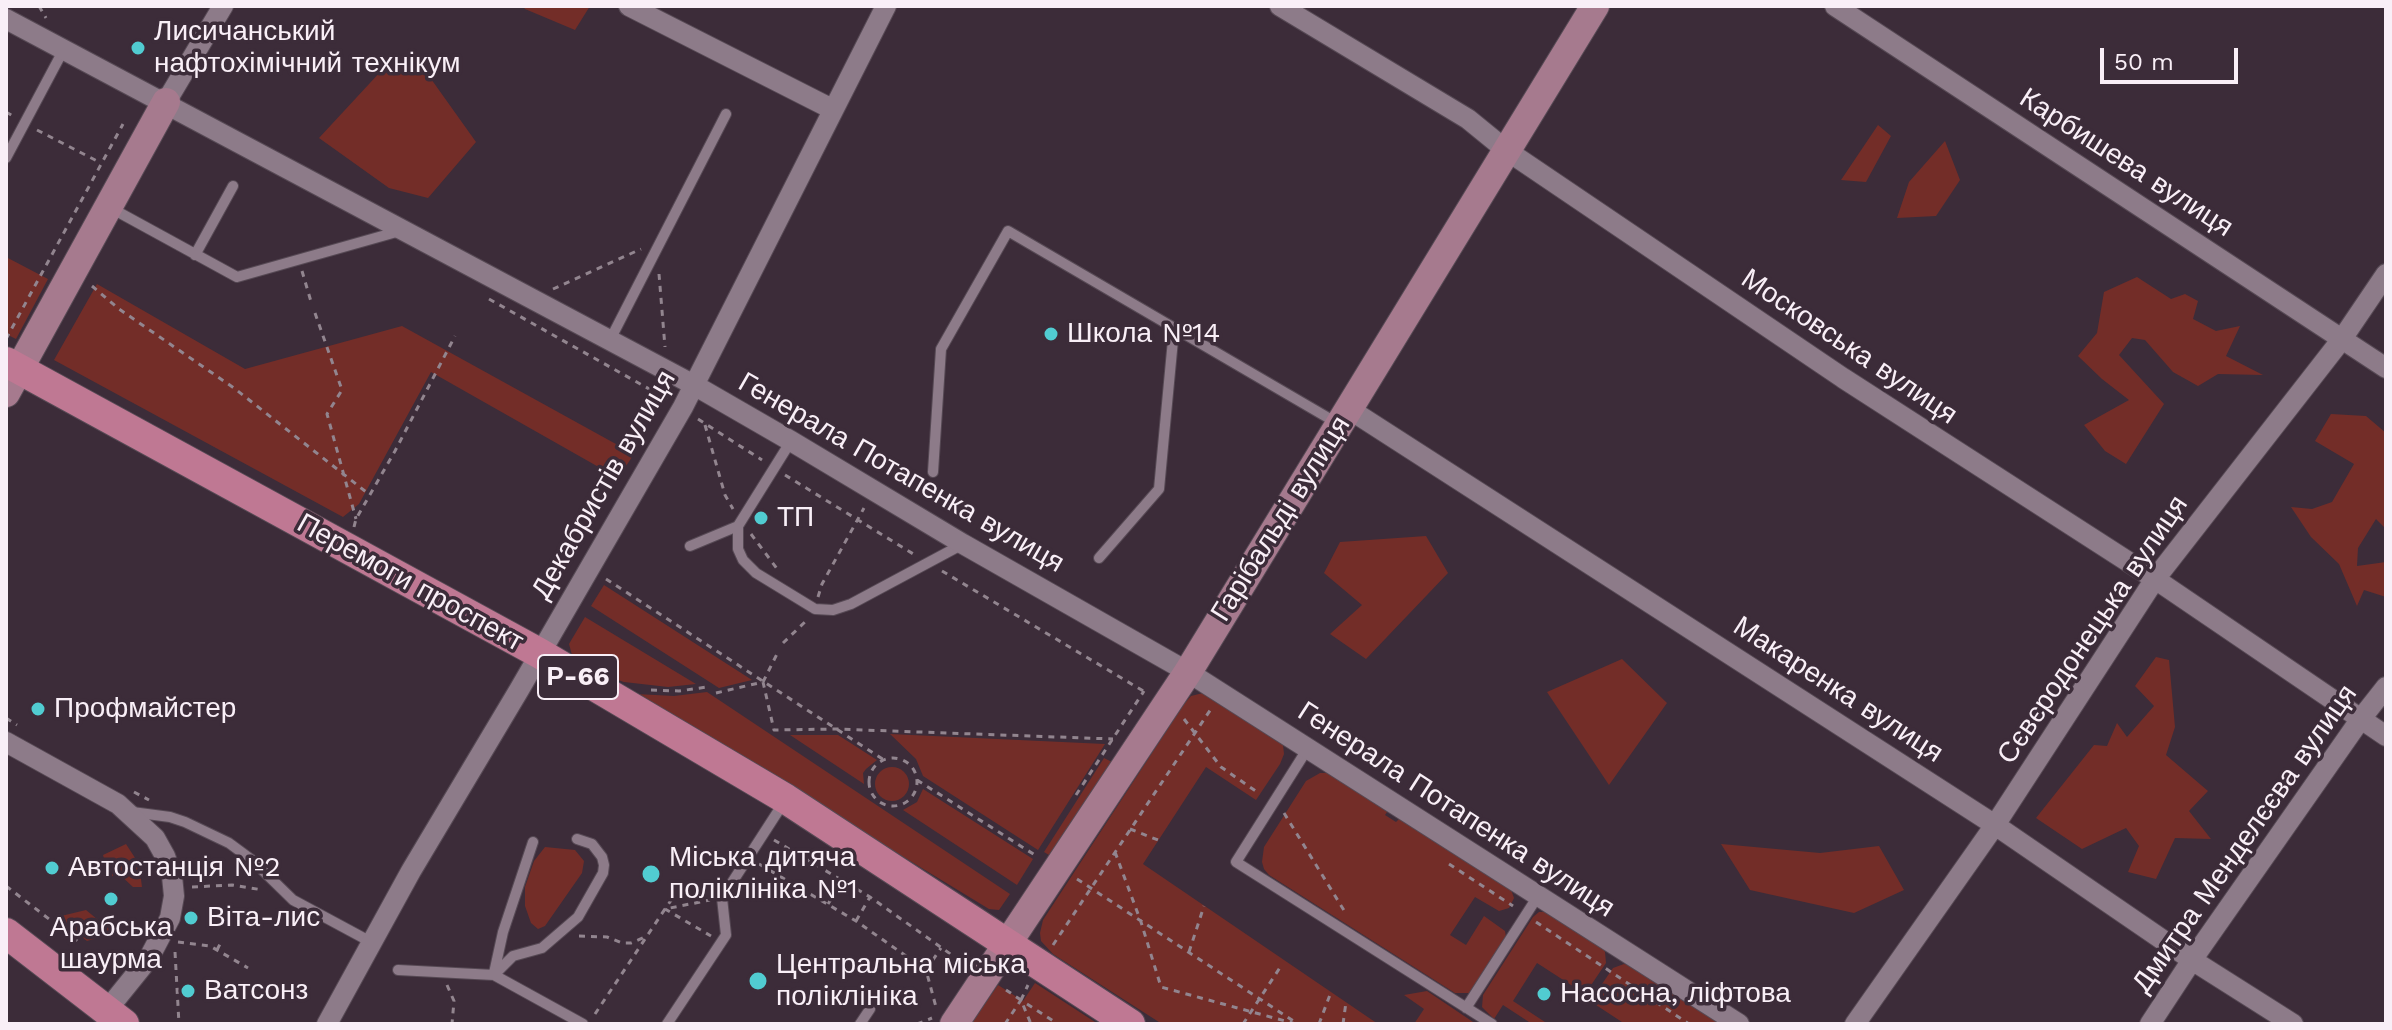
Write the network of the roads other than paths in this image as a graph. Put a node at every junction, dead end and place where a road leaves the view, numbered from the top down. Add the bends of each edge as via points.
1 (223, 6) edge
2 (629, 6) edge
3 (886, 6) edge
4 (1280, 6) edge
5 (1595, 6) edge
6 (1835, 6) edge
7 (6, 19) edge
8 (64, 49) junction
9 (166, 102) junction
10 (832, 109) junction
11 (726, 114) dead end
12 (1506, 150) junction
13 (6, 158) edge
14 (233, 186) dead end
15 (108, 207) junction
16 (402, 230) junction
17 (195, 255) junction
18 (2386, 274) edge
19 (1174, 329) junction
20 (2342, 339) junction
21 (610, 340) junction
22 (2386, 368) edge
23 (10, 374) edge
24 (694, 385) junction
25 (1344, 416) junction
26 (791, 441) junction
27 (933, 472) dead end
28 (740, 524) junction
29 (963, 544) junction
30 (690, 546) dead end
31 (1099, 558) dead end
32 (2155, 579) junction
33 (539, 653) junction
34 (1188, 672) junction
35 (2386, 687) edge
36 (2360, 720) junction
37 (2386, 736) edge
38 (6, 742) edge
39 (1308, 748) junction
40 (786, 799) junction
41 (126, 811) junction
42 (1995, 825) junction
43 (577, 839) dead end
44 (533, 842) dead end
45 (1538, 896) junction
46 (6, 933) edge
47 (371, 942) junction
48 (1008, 944) junction
49 (2192, 960) junction
50 (398, 970) dead end
51 (494, 975) junction
52 (1466, 1008) junction
53 (870, 1009) dead end
54 (111, 1017) edge
55 (327, 1024) edge
56 (586, 1024) edge
57 (667, 1024) edge
58 (860, 1024) edge
59 (954, 1024) edge
60 (1130, 1024) edge
61 (1492, 1024) edge
62 (1739, 1024) edge
63 (1855, 1024) edge
64 (2150, 1024) edge
65 (2293, 1024) edge

1 - 9 street
2 - 10 street
3 - 10 street, Декабристів вулиця
4 - 12 street, Московська вулиця via 1468,119
5 - 12 street, Гарібальді вулиця
6 - 20 street, Карбишева вулиця
7 - 8 street, Генерала Потапенка вулиця
8 - 9 street, Генерала Потапенка вулиця
8 - 13 lane
9 - 15 street
9 - 16 street, Генерала Потапенка вулиця
10 - 24 street, Декабристів вулиця
11 - 21 lane
12 - 25 street, Гарібальді вулиця
12 - 32 street, Московська вулиця via 1843,378
14 - 17 lane
15 - 17 lane
15 - 23 street
16 - 17 lane via 237,277
16 - 21 street, Генерала Потапенка вулиця
18 - 20 street, Сєвєродонецька вулиця
19 - 25 lane
19 - 27 lane via 1008,231 941,349
19 - 31 lane via 1159,489
20 - 22 street, Карбишева вулиця
20 - 32 street, Сєвєродонецька вулиця
21 - 24 street, Генерала Потапенка вулиця
23 - 33 main road, Перемоги проспект / Р-66
24 - 26 street, Генерала Потапенка вулиця
24 - 33 street, Декабристів вулиця
25 - 34 street, Гарібальді вулиця
25 - 42 street, Макаренка вулиця
26 - 28 lane
26 - 29 street, Генерала Потапенка вулиця
28 - 29 lane via 738,549 743,560 815,609 851,604
28 - 30 lane
29 - 34 street, Генерала Потапенка вулиця
32 - 36 street, Московська вулиця
32 - 42 street, Сєвєродонецька вулиця
33 - 40 main road, Перемоги проспект / Р-66
33 - 47 street, Декабристів вулиця
34 - 39 street, Генерала Потапенка вулиця
34 - 48 street, Гарібальді вулиця
35 - 36 street, Дмитра Менделєєва вулиця
36 - 37 street, Московська вулиця
36 - 49 street, Дмитра Менделєєва вулиця
38 - 41 street
39 - 45 street, Генерала Потапенка вулиця
39 - 52 lane via 1236,862
40 - 48 main road, Перемоги проспект / Р-66
40 - 57 lane via 722,898 726,935
41 - 47 lane via 170,817 229,843 293,900
41 - 54 street via 155,838 173,889 170,918
42 - 49 street, Макаренка вулиця
42 - 63 street, Сєвєродонецька вулиця
43 - 51 lane via 598,850 603,873 578,917 542,948 513,956
44 - 51 lane
45 - 52 lane
45 - 62 street, Генерала Потапенка вулиця
46 - 54 main road
47 - 55 street, Декабристів вулиця
48 - 59 street, Гарібальді вулиця
48 - 60 main road, Перемоги проспект / Р-66
49 - 64 street, Дмитра Менделєєва вулиця
49 - 65 street, Макаренка вулиця
50 - 51 lane
51 - 56 lane
52 - 61 lane
53 - 58 lane

